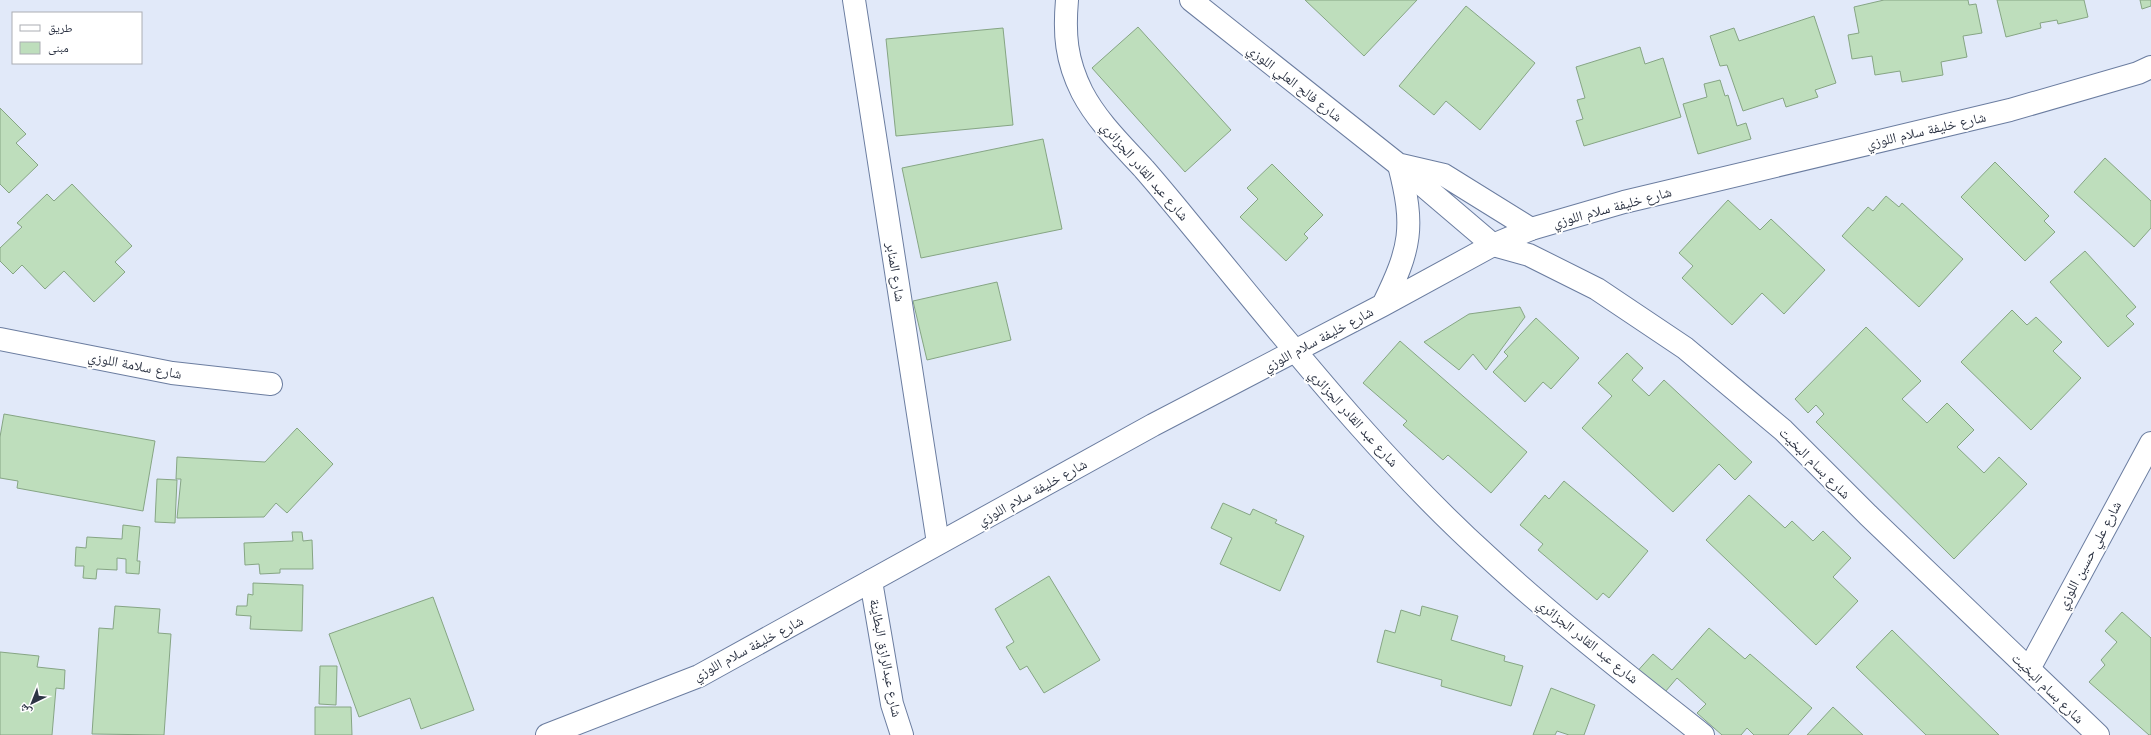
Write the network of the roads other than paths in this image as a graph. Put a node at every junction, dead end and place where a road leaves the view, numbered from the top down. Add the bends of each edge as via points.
1 (854, 0) edge
2 (1067, 0) edge
3 (1191, 0) edge
4 (2147, 72) edge
5 (1399, 165) junction
6 (1531, 229) junction
7 (1493, 245) junction
8 (1383, 305) junction
9 (0, 339) edge
10 (1295, 351) junction
11 (271, 384) dead end
12 (2151, 443) edge
13 (938, 544) junction
14 (871, 581) junction
15 (2029, 669) junction
16 (547, 735) edge
17 (902, 735) edge
18 (1703, 735) edge
19 (2098, 735) edge

1 - 13 street, شارع المنابر
2 - 10 street, شارع عبد القادر الجزائري via 1064,32 1070,61 1082,91 1100,119
3 - 5 street, شارع فالح العلي اللوزي
4 - 6 street, شارع خليفة سلام اللوزي via 2010,110 1624,202
5 - 6 street, شارع فالح العلي اللوزي via 1444,174
5 - 7 street, شارع فالح العلي اللوزي
5 - 8 street via 1408,210 1407,242 1401,268
6 - 7 street, شارع خليفة سلام اللوزي
7 - 8 street, شارع خليفة سلام اللوزي
7 - 15 street, شارع بسام البخيت via 1529,255 1597,289 1684,348 1783,430
8 - 10 street, شارع خليفة سلام اللوزي
9 - 11 street, شارع سلامة اللوزي via 172,373
10 - 13 street, شارع خليفة سلام اللوزي
10 - 18 street, شارع عبد القادر الجزائري via 1358,425 1487,557
12 - 15 street, شارع علي حسين اللوزي
13 - 14 street, شارع خليفة سلام اللوزي
14 - 16 street, شارع خليفة سلام اللوزي via 699,676
14 - 17 street, شارع عبدالرازق البطاينة via 892,704
15 - 19 street, شارع بسام البخيت

